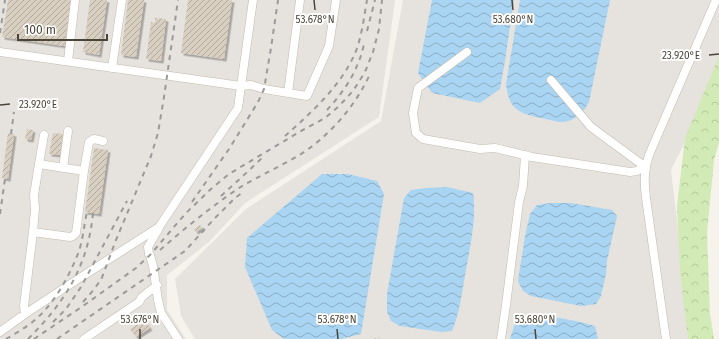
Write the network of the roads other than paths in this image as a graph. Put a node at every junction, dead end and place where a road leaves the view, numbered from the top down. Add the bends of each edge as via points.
1 (75, 0) edge
2 (122, 0) edge
3 (253, 0) edge
4 (300, 0) edge
5 (336, 0) edge
6 (716, 0) edge
7 (0, 52) edge
8 (467, 52) dead end
9 (68, 62) junction
10 (112, 68) junction
11 (551, 80) dead end
12 (241, 86) junction
13 (288, 93) junction
14 (68, 131) dead end
15 (44, 135) dead end
16 (102, 140) dead end
17 (525, 155) junction
18 (39, 164) junction
19 (646, 165) junction
20 (63, 168) junction
21 (84, 171) junction
22 (159, 227) junction
23 (33, 232) junction
24 (157, 285) junction
25 (25, 314) junction
26 (0, 332) edge
27 (84, 339) edge
28 (178, 339) edge
29 (501, 339) edge
30 (666, 339) edge

1 - 9 lane
2 - 10 lane
3 - 12 lane
4 - 13 lane
5 - 13 lane via 330,46 307,96
6 - 19 lane
7 - 9 lane
8 - 17 lane via 418,88 413,113 416,133 423,139 480,149 495,148
9 - 10 lane
10 - 12 lane
11 - 19 lane via 591,126
12 - 13 lane via 251,85
12 - 22 lane via 238,108
14 - 20 lane
15 - 18 lane
16 - 21 lane via 94,139 89,142
17 - 19 lane via 630,172
17 - 29 lane
18 - 20 lane
18 - 23 lane via 34,195
19 - 30 lane via 646,198
20 - 21 lane
21 - 23 lane via 74,236
22 - 24 lane via 148,248
22 - 25 lane
23 - 25 lane
24 - 27 lane via 139,302
24 - 28 lane via 161,313
25 - 26 lane

